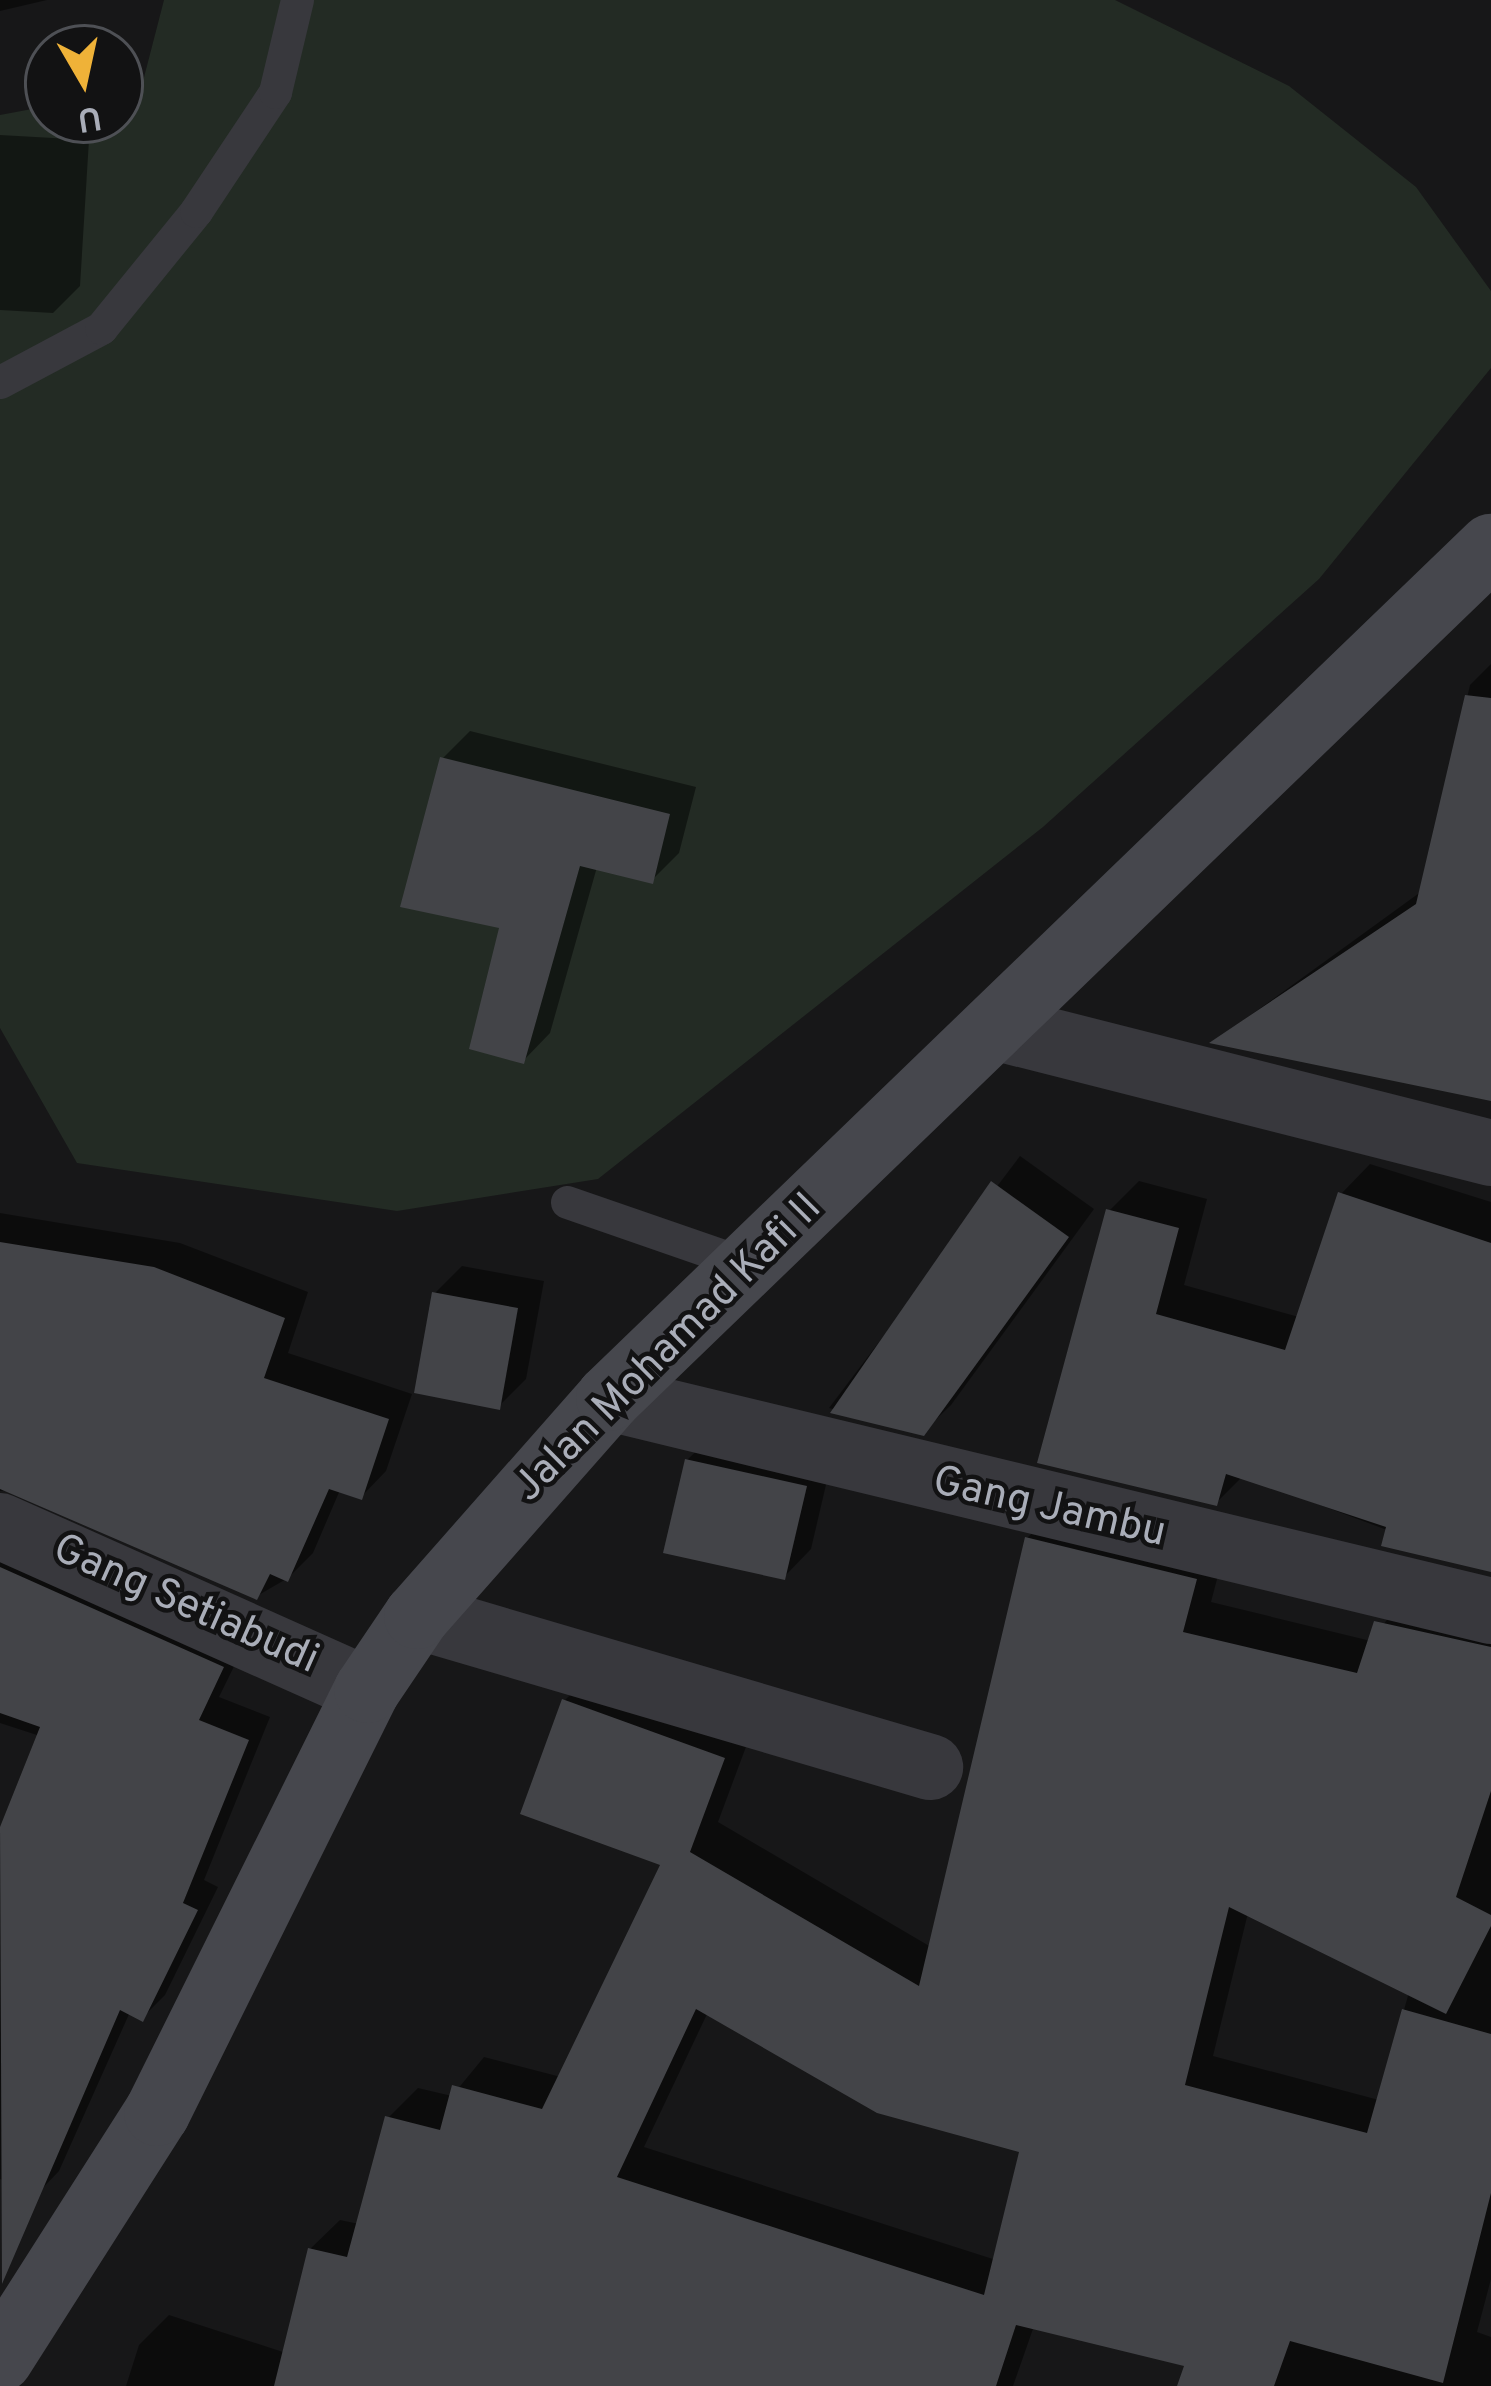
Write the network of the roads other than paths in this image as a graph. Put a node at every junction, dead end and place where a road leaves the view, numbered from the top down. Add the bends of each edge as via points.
1 (297, 0) edge
2 (0, 382) edge
3 (1491, 547) edge
4 (994, 1027) junction
5 (1491, 1154) edge
6 (567, 1202) dead end
7 (748, 1265) junction
8 (609, 1398) junction
9 (0, 1526) edge
10 (1486, 1592) edge
11 (417, 1616) junction
12 (367, 1690) junction
13 (930, 1767) dead end
14 (0, 2359) edge

1 - 2 lane via 275,92 196,211 101,328
3 - 4 main road, Jalan Mohamad Kafi II
4 - 5 street
4 - 7 main road, Jalan Mohamad Kafi II
6 - 7 lane
7 - 8 main road, Jalan Mohamad Kafi II
8 - 10 street, Gang Jambu
8 - 11 main road, Jalan Mohamad Kafi II
9 - 12 street, Gang Setiabudi
11 - 12 main road, Jalan Mohamad Kafi II
11 - 13 street
12 - 14 main road, Jalan Mohamad Kafi II via 157,2113

